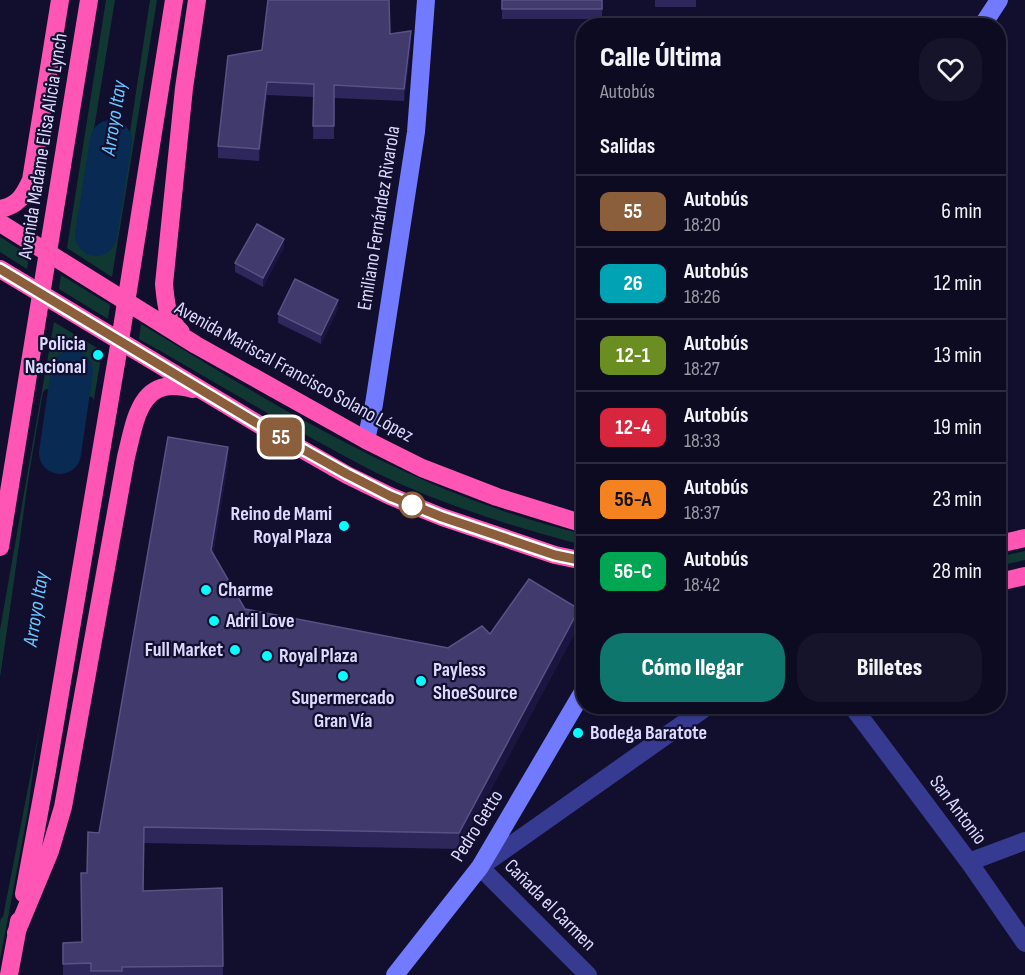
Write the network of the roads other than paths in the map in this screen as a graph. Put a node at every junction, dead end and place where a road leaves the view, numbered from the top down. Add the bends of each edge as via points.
1 (60, 0) edge
2 (89, 0) edge
3 (174, 0) edge
4 (197, 0) edge
5 (426, 0) edge
6 (999, 0) edge
7 (987, 18) edge
8 (0, 209) edge
9 (0, 224) edge
10 (0, 269) edge
11 (196, 345) junction
12 (206, 393) junction
13 (366, 440) junction
14 (576, 522) edge
15 (1025, 538) edge
16 (1006, 542) edge
17 (0, 547) edge
18 (576, 559) edge
19 (1025, 576) edge
20 (1006, 580) edge
21 (576, 704) edge
22 (697, 714) edge
23 (858, 714) edge
24 (1025, 841) edge
25 (969, 862) junction
26 (480, 867) junction
27 (16, 933) junction
28 (1025, 943) edge
29 (9, 975) edge
30 (395, 975) edge
31 (588, 975) edge

1 - 8 highway via 31,180 18,202
2 - 17 highway, Avenida Madame Elisa Alicia Lynch, bridge
3 - 27 highway, bridge via 122,328
4 - 11 highway via 182,99 164,284 173,324
5 - 13 street, Emiliano Fernández Rivarola via 416,132
6 - 7 street
9 - 11 highway, Avenida Mariscal Francisco Solano López
10 - 12 highway
11 - 13 highway, Avenida Mariscal Francisco Solano López
12 - 18 highway via 390,496 500,537
12 - 27 highway via 178,385 162,386 144,400 134,426 63,807
13 - 14 highway, Avenida Mariscal Francisco Solano López via 422,468
15 - 16 highway
19 - 20 highway
21 - 26 street, Pedro Getto
22 - 26 street
23 - 25 street, San Antonio
24 - 25 street
25 - 28 street, San Antonio
26 - 30 street, Pedro Getto
26 - 31 street, Cañada el Carmen
27 - 29 highway

